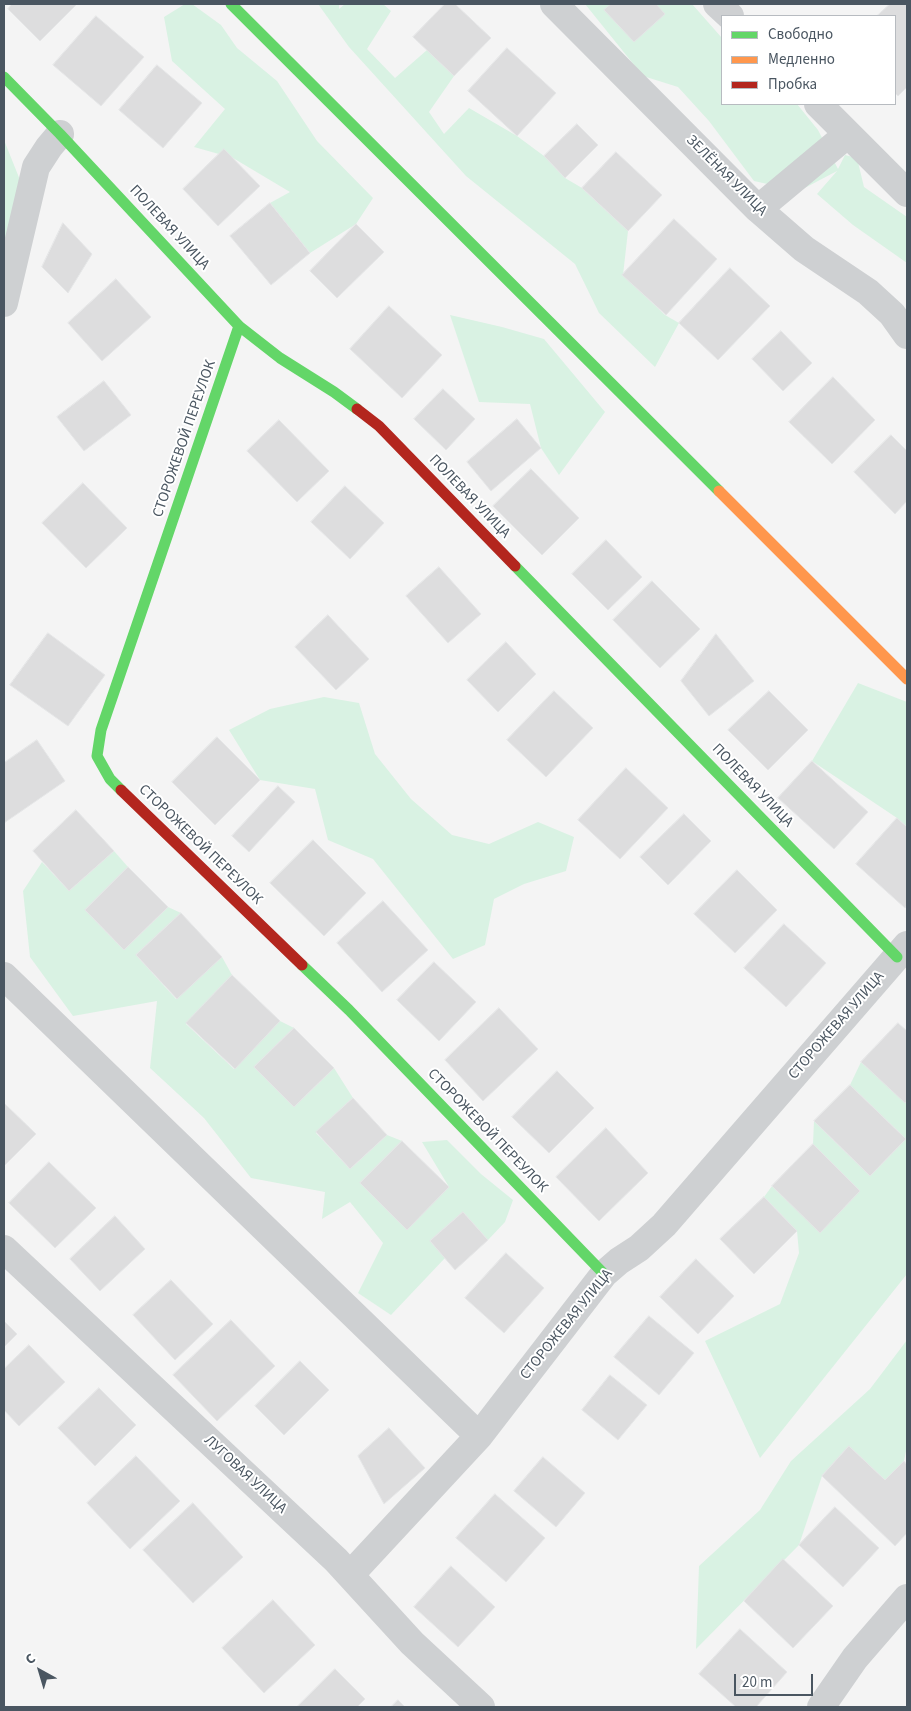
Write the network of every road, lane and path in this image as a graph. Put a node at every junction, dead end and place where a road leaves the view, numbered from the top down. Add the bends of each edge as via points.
1 (231, 4) edge
2 (554, 4) edge
3 (717, 4) edge
4 (729, 15) edge
5 (4, 77) edge
6 (819, 105) edge
7 (60, 134) junction
8 (848, 134) junction
9 (907, 193) edge
10 (758, 209) junction
11 (4, 303) edge
12 (239, 326) junction
13 (907, 335) edge
14 (907, 679) edge
15 (902, 951) edge
16 (4, 976) edge
17 (4, 1250) edge
18 (604, 1274) junction
19 (478, 1436) junction
20 (350, 1575) junction
21 (907, 1598) edge
22 (481, 1707) edge
23 (821, 1707) edge

1 - 14 street
2 - 10 street, ЗЕЛЁНАЯ УЛИЦА
3 - 4 street
5 - 7 street, ПОЛЕВАЯ УЛИЦА
6 - 8 street
7 - 11 street via 36,168
7 - 12 street, ПОЛЕВАЯ УЛИЦА
8 - 9 street
8 - 10 street
10 - 13 street, ЗЕЛЁНАЯ УЛИЦА via 804,249 868,292 892,314
12 - 15 street, ПОЛЕВАЯ УЛИЦА via 379,426
12 - 18 street, СТОРОЖЕВОЙ ПЕРЕУЛОК via 101,730 97,756 110,779 349,1010
15 - 18 street, СТОРОЖЕВАЯ УЛИЦА via 664,1225 640,1248
16 - 19 street
17 - 20 street, ЛУГОВАЯ УЛИЦА
18 - 19 street, СТОРОЖЕВАЯ УЛИЦА
19 - 20 street, СТОРОЖЕВАЯ УЛИЦА
20 - 22 street, ЛУГОВАЯ УЛИЦА via 412,1643
21 - 23 street via 855,1658

